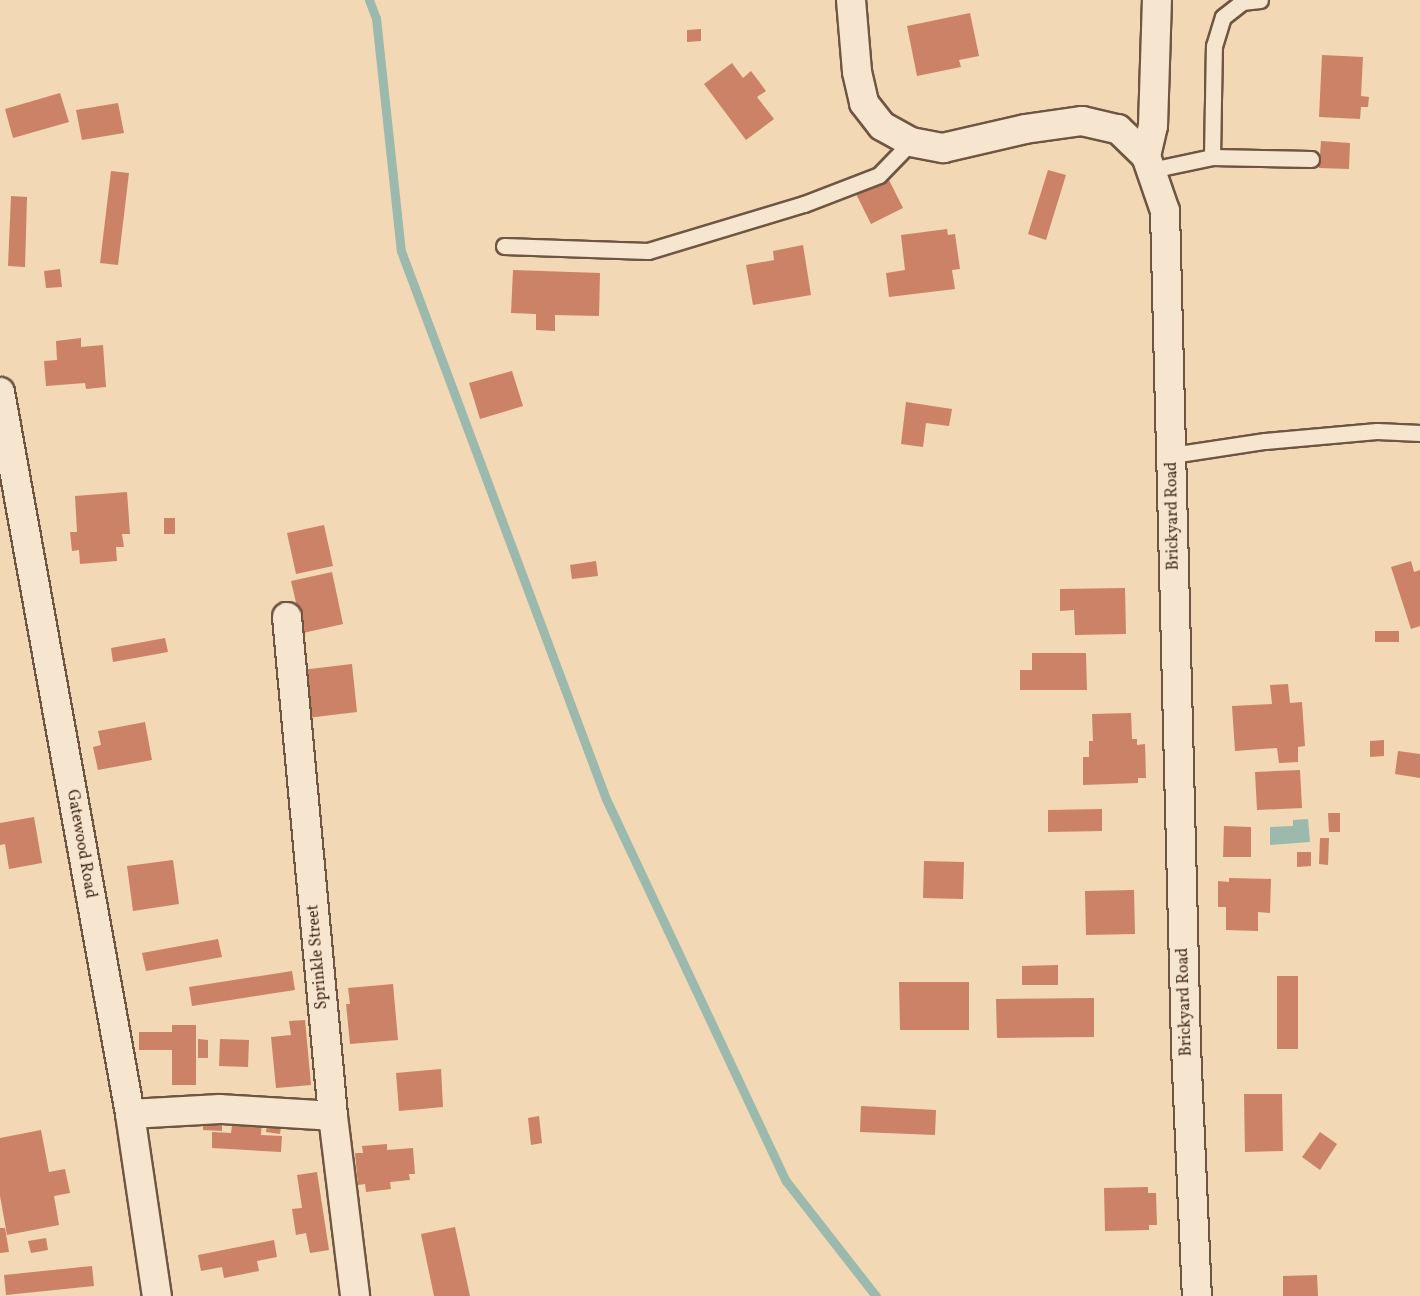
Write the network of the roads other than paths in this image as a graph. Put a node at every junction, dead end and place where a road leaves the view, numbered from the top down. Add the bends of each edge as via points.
1 (851, 0) edge
2 (1157, 0) edge
3 (1260, 0) edge
4 (911, 142) junction
5 (1212, 157) junction
6 (1311, 159) dead end
7 (1149, 163) junction
8 (504, 246) dead end
9 (0, 392) edge
10 (1420, 433) edge
11 (1172, 455) junction
12 (286, 617) dead end
13 (130, 1114) junction
14 (333, 1116) junction
15 (157, 1296) edge
16 (355, 1296) edge
17 (1197, 1296) edge

1 - 4 street, Brickyard Road via 857,72 864,103 882,126
2 - 7 street
3 - 5 lane via 1242,2 1223,17 1214,46
4 - 7 street, Brickyard Road via 943,148 1025,129 1082,121 1118,129
4 - 8 lane via 879,175 804,204 648,251
5 - 6 lane
5 - 7 lane
7 - 11 street, Brickyard Road via 1165,212
9 - 13 street, Gatewood Road
10 - 11 lane via 1377,431 1265,441
11 - 17 street, Brickyard Road via 1186,1047
12 - 14 street, Sprinkle Street
13 - 14 street via 220,1109
13 - 15 street, Gatewood Road
14 - 16 street, Sprinkle Street

